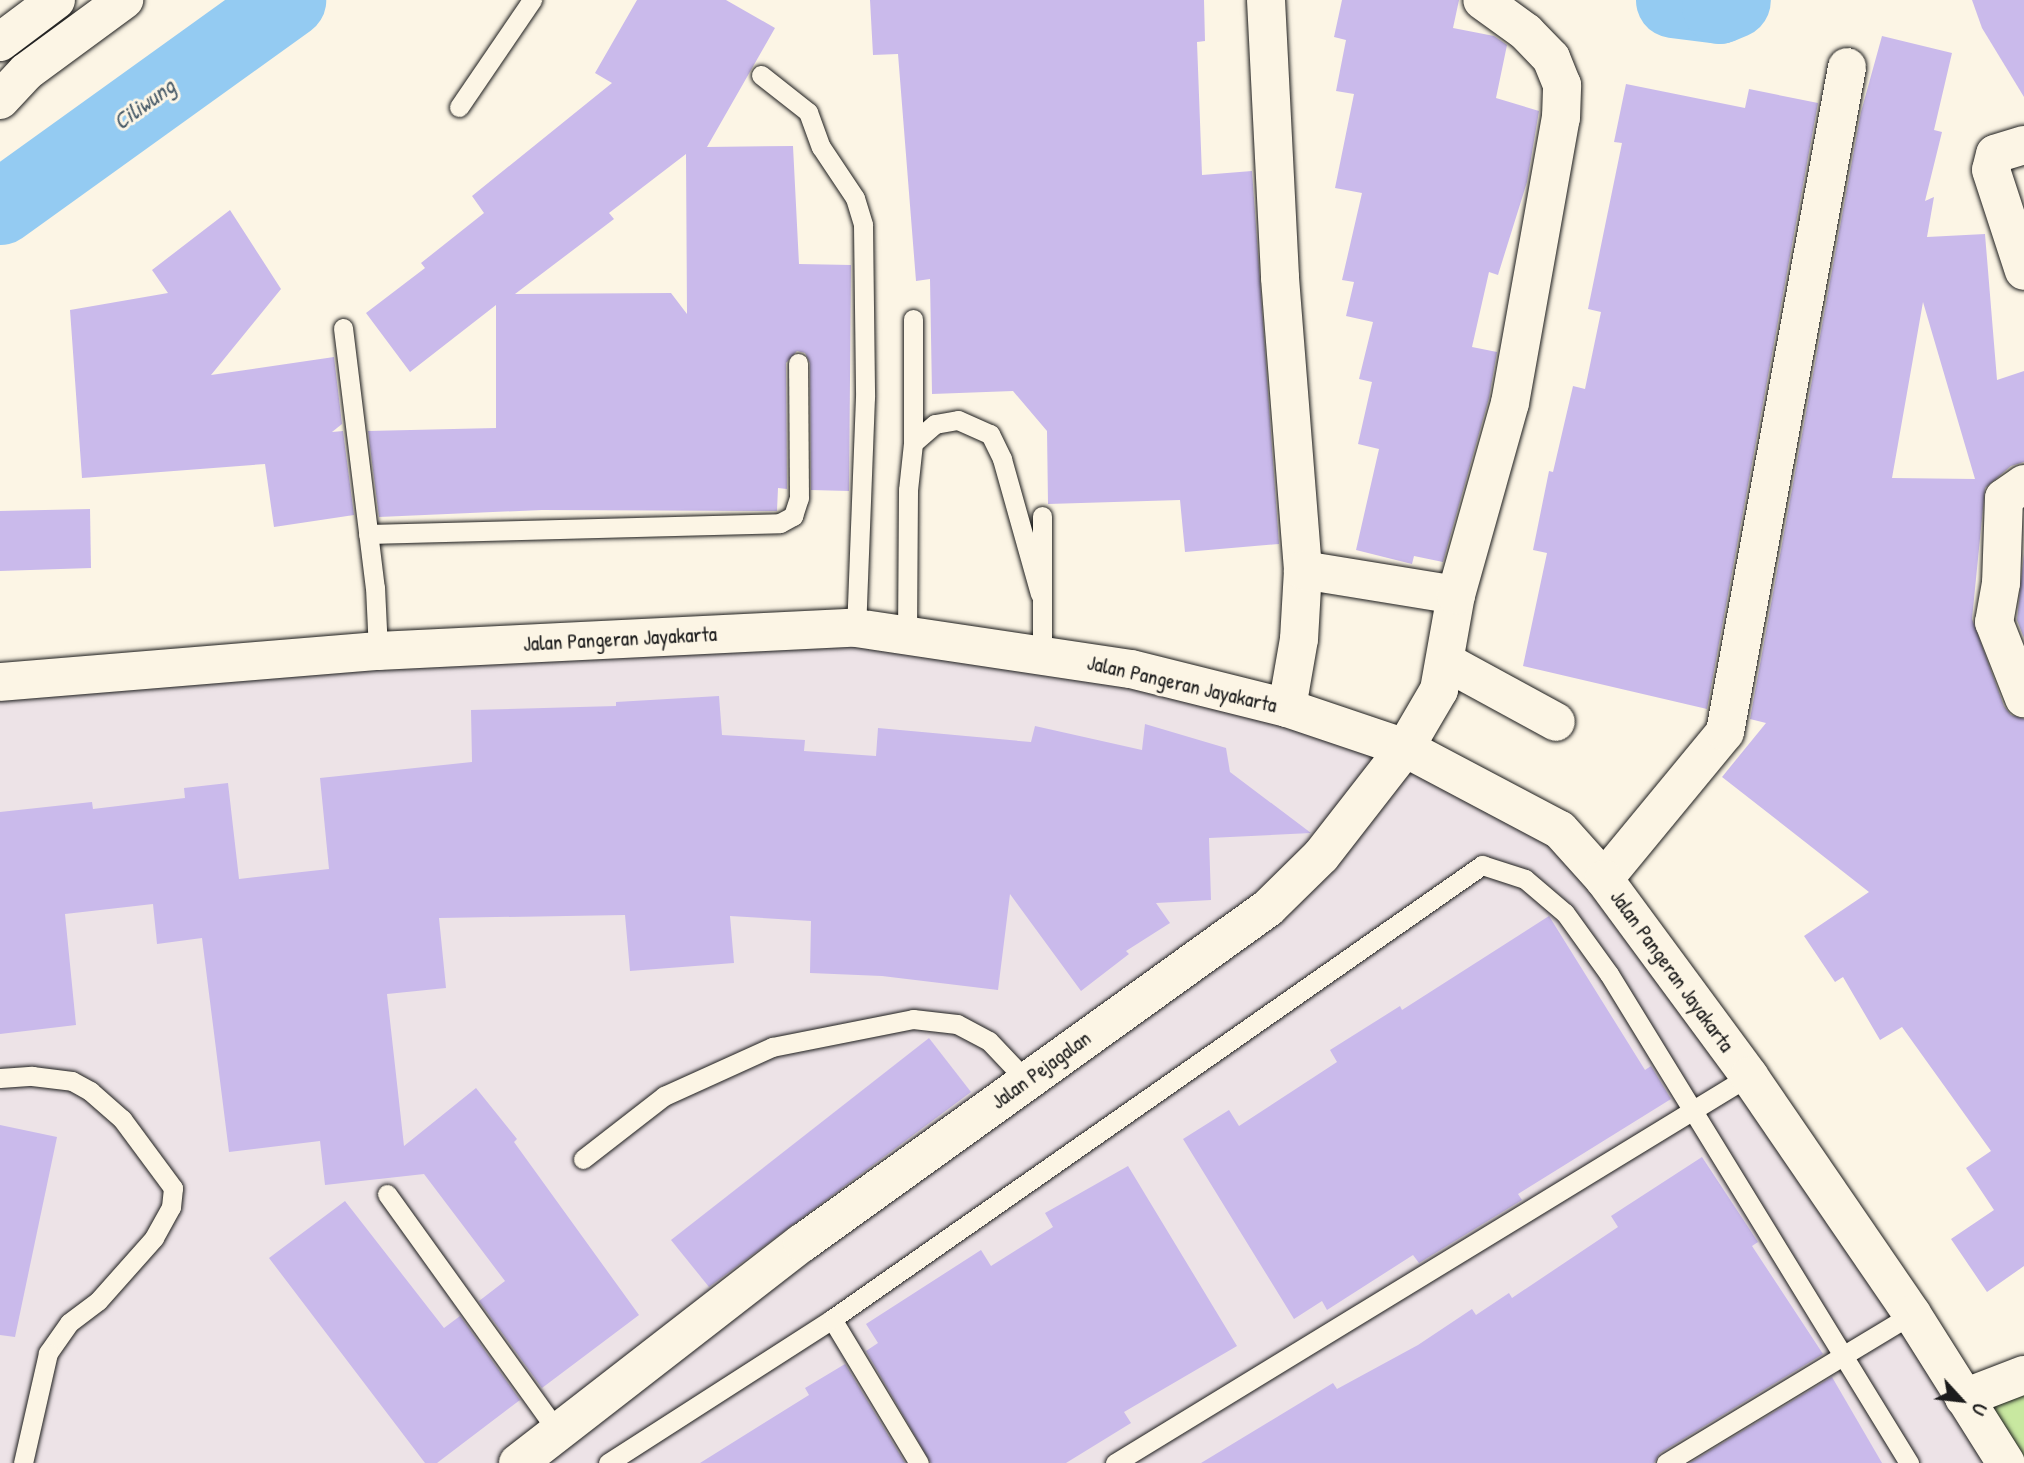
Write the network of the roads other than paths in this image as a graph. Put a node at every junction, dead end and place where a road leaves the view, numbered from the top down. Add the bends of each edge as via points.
1 (57, 0) edge
2 (124, 0) edge
3 (532, 0) edge
4 (1266, 0) edge
5 (1482, 0) edge
6 (0, 42) edge
7 (1847, 67) dead end
8 (761, 75) dead end
9 (0, 100) edge
10 (459, 107) dead end
11 (2024, 145) edge
12 (2024, 271) edge
13 (913, 318) dead end
14 (343, 328) dead end
15 (798, 363) dead end
16 (913, 443) junction
17 (2024, 484) edge
18 (1042, 516) dead end
19 (368, 534) junction
20 (1303, 570) junction
21 (1040, 594) junction
22 (1456, 595) junction
23 (856, 628) junction
24 (906, 636) junction
25 (378, 651) junction
26 (1042, 655) junction
27 (1446, 662) junction
28 (0, 682) edge
29 (2024, 698) edge
30 (1287, 708) junction
31 (1556, 722) dead end
32 (1405, 748) junction
33 (1604, 879) junction
34 (1749, 1076) junction
35 (0, 1079) edge
36 (1026, 1080) junction
37 (1696, 1112) junction
38 (583, 1159) dead end
39 (387, 1194) dead end
40 (1912, 1314) junction
41 (832, 1319) junction
42 (1843, 1356) junction
43 (2024, 1376) edge
44 (1964, 1398) junction
45 (559, 1433) junction
46 (23, 1463) edge
47 (517, 1463) edge
48 (608, 1463) edge
49 (919, 1463) edge
50 (1115, 1463) edge
51 (1666, 1463) edge
52 (1909, 1463) edge
53 (2006, 1463) edge

1 - 6 street
2 - 9 street via 26,72
3 - 10 lane
4 - 20 street via 1280,278
5 - 22 street, Jalan Pejagalan via 1526,32 1550,58 1562,85 1561,118 1510,404
7 - 33 street via 1725,732
8 - 23 lane via 780,85 808,111 821,147 855,198 863,226 865,397
11 - 12 street via 1996,154 1991,170
13 - 16 lane
14 - 19 lane
15 - 19 lane via 799,498 793,516 780,523
16 - 21 lane via 935,424 958,420 990,434 1002,459
16 - 24 lane
17 - 29 street via 2004,498 2001,583 1994,622
18 - 21 lane
19 - 25 lane
20 - 22 street
20 - 30 street via 1299,639
21 - 26 lane
22 - 27 street, Jalan Pejagalan
23 - 24 street, Jalan Pangeran Jayakarta
23 - 25 street, Jalan Pangeran Jayakarta
24 - 26 street, Jalan Pangeran Jayakarta
25 - 28 street, Jalan Pangeran Jayakarta
26 - 30 street, Jalan Pangeran Jayakarta via 1131,669
27 - 31 street
27 - 32 street, Jalan Pejagalan via 1438,690
30 - 32 street, Jalan Pangeran Jayakarta
32 - 33 street, Jalan Pangeran Jayakarta via 1560,830
32 - 36 street, Jalan Pejagalan via 1321,856 1268,908
33 - 34 street, Jalan Pangeran Jayakarta
34 - 37 lane
34 - 40 street, Jalan Pangeran Jayakarta
35 - 46 lane via 32,1076 72,1081 90,1091 122,1119 173,1188 170,1207 154,1238 98,1301 69,1322 48,1353
36 - 38 lane via 989,1041 957,1024 912,1019 772,1047 664,1096
36 - 45 street, Jalan Pejagalan via 802,1243
37 - 41 lane via 1565,913 1525,879 1482,865
37 - 42 lane
37 - 50 lane
39 - 45 lane
40 - 42 lane
40 - 44 street, Jalan Pangeran Jayakarta
41 - 48 lane
41 - 49 lane
42 - 51 lane
42 - 52 lane
43 - 44 street
44 - 53 street, Jalan Pangeran Jayakarta
45 - 47 street, Jalan Pejagalan

